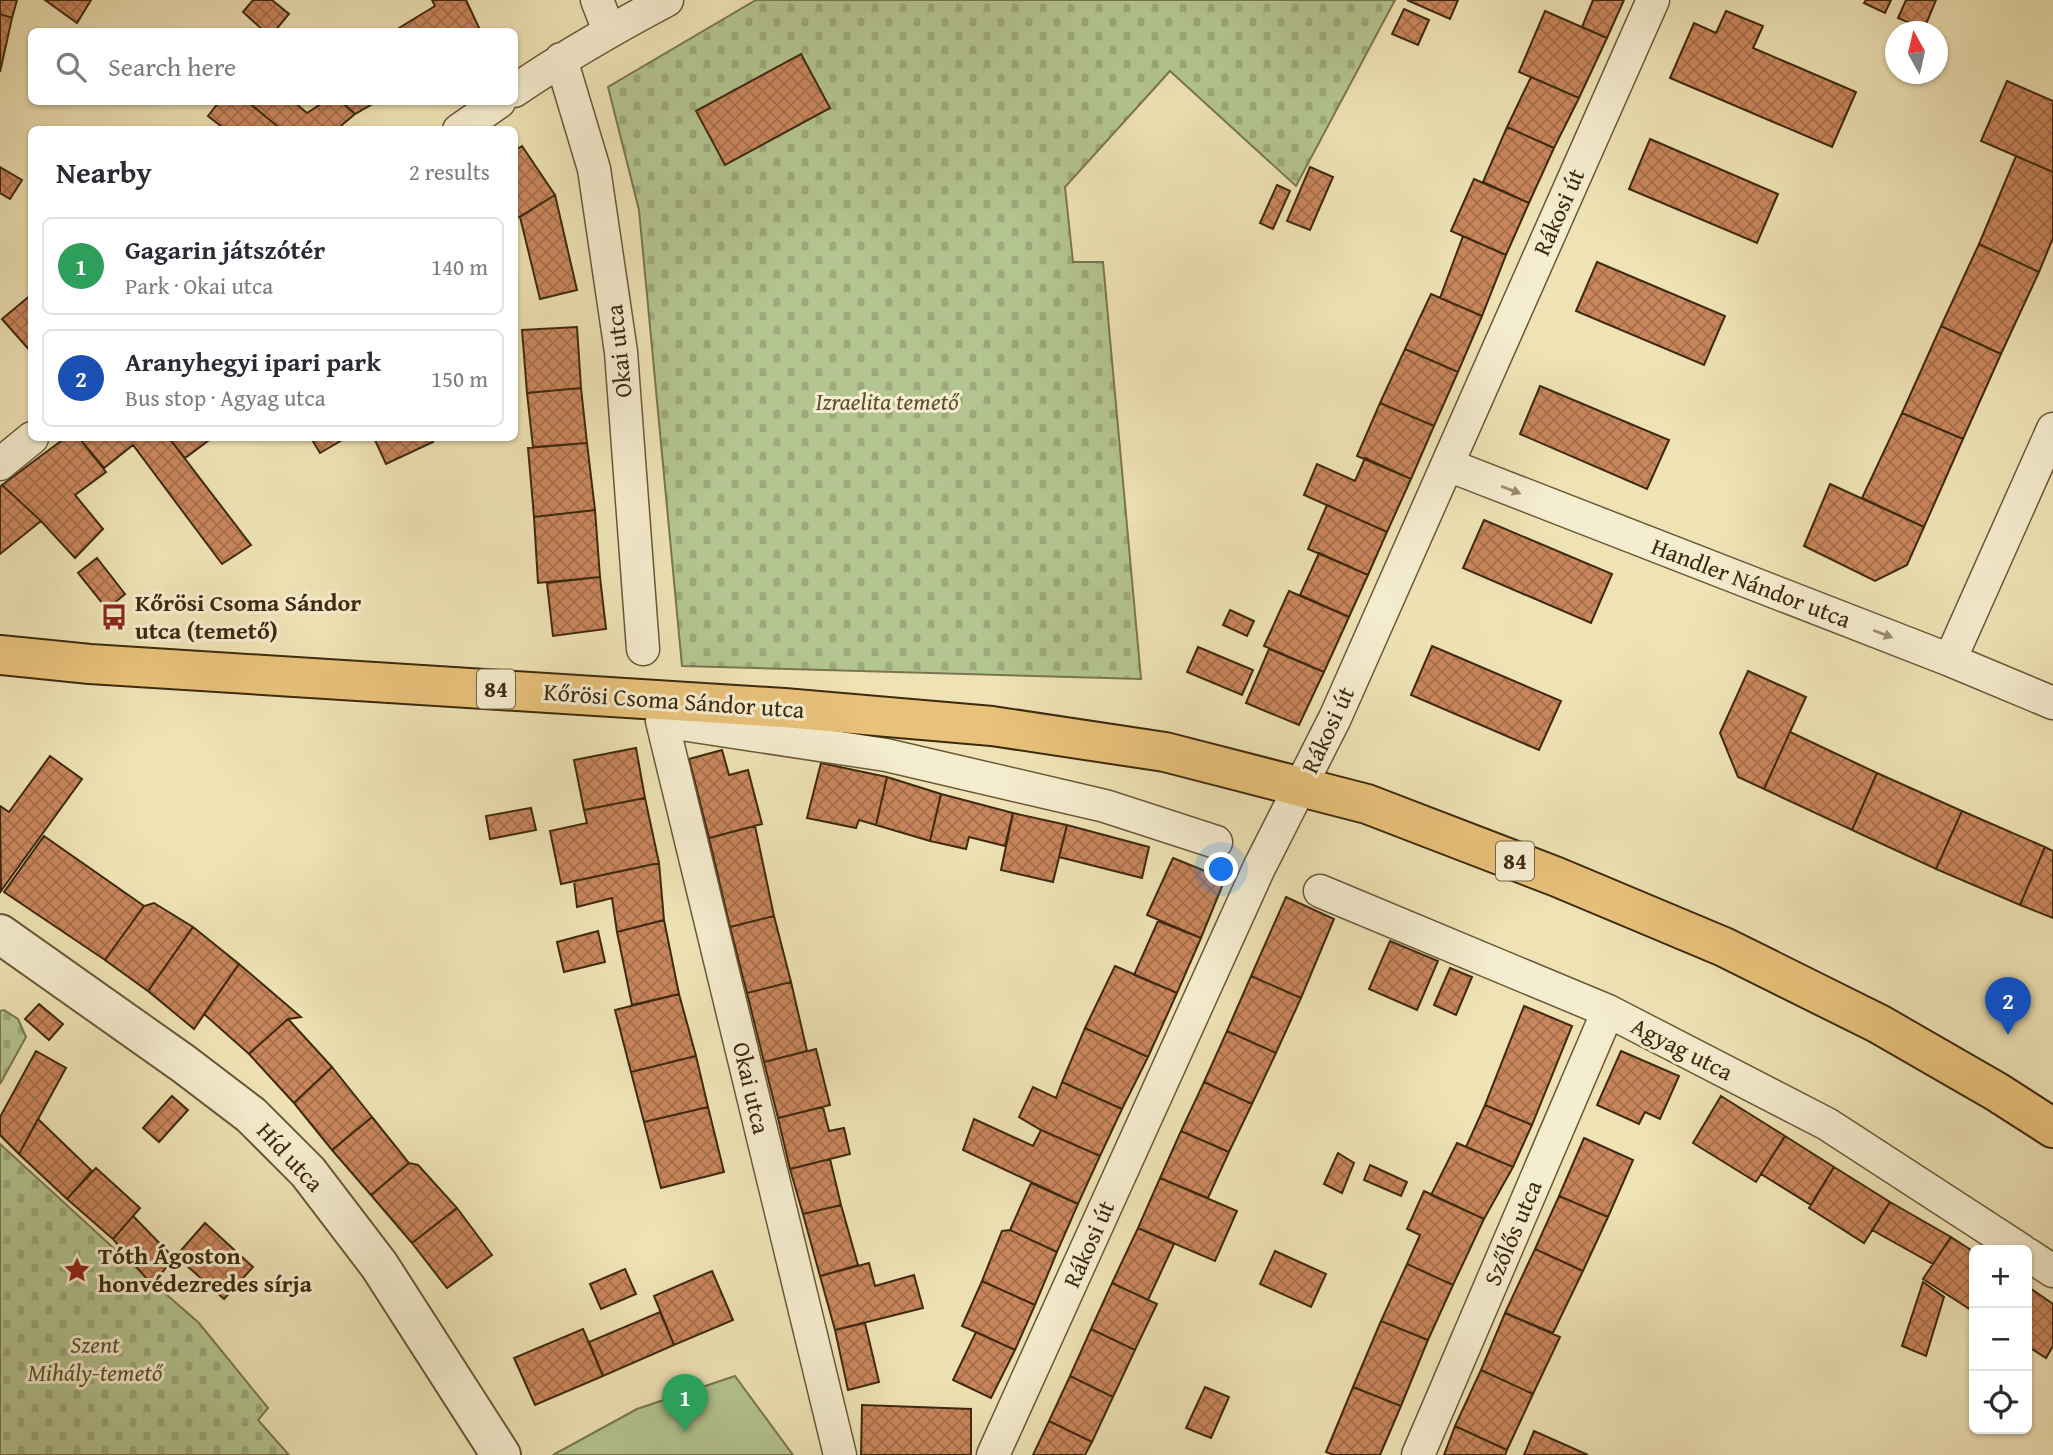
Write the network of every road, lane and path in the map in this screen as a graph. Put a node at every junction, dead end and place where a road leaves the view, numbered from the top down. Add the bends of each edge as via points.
1 (597, 0) edge
2 (667, 0) edge
3 (1653, 0) edge
4 (609, 31) junction
5 (561, 59) junction
6 (518, 88) edge
7 (495, 105) edge
8 (465, 126) edge
9 (2053, 429) edge
10 (28, 441) edge
11 (0, 464) edge
12 (1447, 465) junction
13 (643, 649) dead end
14 (0, 656) edge
15 (1950, 660) junction
16 (2053, 703) edge
17 (662, 721) joint
18 (1301, 787) junction
19 (1216, 842) dead end
20 (1320, 891) dead end
21 (0, 933) edge
22 (1608, 1011) junction
23 (2053, 1128) edge
24 (2013, 1245) edge
25 (2032, 1257) edge
26 (2053, 1271) edge
27 (501, 1455) edge
28 (839, 1455) edge
29 (993, 1455) edge
30 (1418, 1455) edge

1 - 4 street
2 - 4 street
3 - 12 street, Rákosi út
4 - 5 street
5 - 6 street
5 - 13 street, Okai utca via 594,169 621,352
7 - 8 street
9 - 15 street
10 - 11 street
12 -> 15 street, Handler Nándor utca
12 - 18 street, Rákosi út
14 - 18 main road, Kőrösi Csoma Sándor utca / 84 via 992,726 1165,752
15 - 16 street, Handler Nándor utca
17 - 19 street, Kőrösi Csoma Sándor utca via 886,755 1105,806
17 - 28 street, Okai utca
18 - 23 main road, 84 via 1367,804 1724,947 1879,1024
18 - 29 street, Rákosi út via 1259,869
20 - 22 street, Agyag utca
21 - 27 street, Híd utca via 251,1115 308,1172 379,1265
22 - 24 street, Agyag utca via 1827,1124
22 - 30 street, Szőlős utca
25 - 26 street

